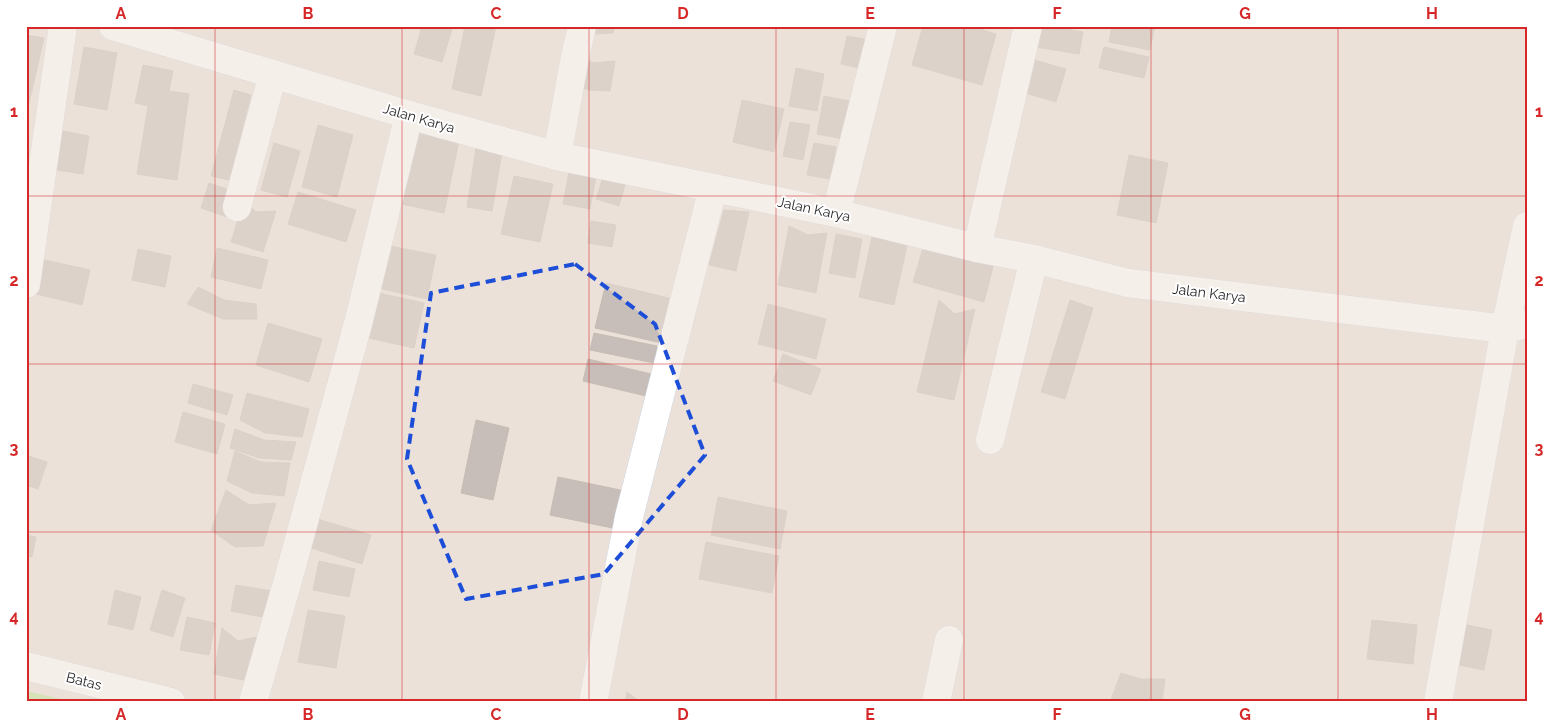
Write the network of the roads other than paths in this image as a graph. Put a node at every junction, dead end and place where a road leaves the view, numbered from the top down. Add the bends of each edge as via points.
1 (63, 26) edge
2 (113, 26) edge
3 (582, 26) edge
4 (884, 26) edge
5 (1028, 26) edge
6 (273, 74) junction
7 (409, 115) junction
8 (557, 156) junction
9 (713, 188) junction
10 (238, 207) dead end
11 (836, 213) junction
12 (1527, 226) edge
13 (977, 248) junction
14 (1034, 259) junction
15 (26, 284) edge
16 (1516, 326) edge
17 (990, 440) dead end
18 (949, 640) dead end
19 (26, 666) edge
20 (171, 702) edge
21 (253, 702) edge
22 (593, 702) edge
23 (936, 702) edge
24 (1438, 702) edge

1 - 15 street
2 - 6 street, Jalan Karya
3 - 8 street
4 - 11 street
5 - 13 street
6 - 7 street, Jalan Karya
6 - 10 street
7 - 8 street, Jalan Karya
7 - 21 street via 359,320
8 - 9 street, Jalan Karya
9 - 11 street, Jalan Karya
9 - 22 street via 629,518
11 - 13 street, Jalan Karya
12 - 16 street
13 - 14 street, Jalan Karya
14 - 16 street, Jalan Karya via 1128,283
14 - 17 street
16 - 24 street
18 - 23 street
19 - 20 street, Batas

